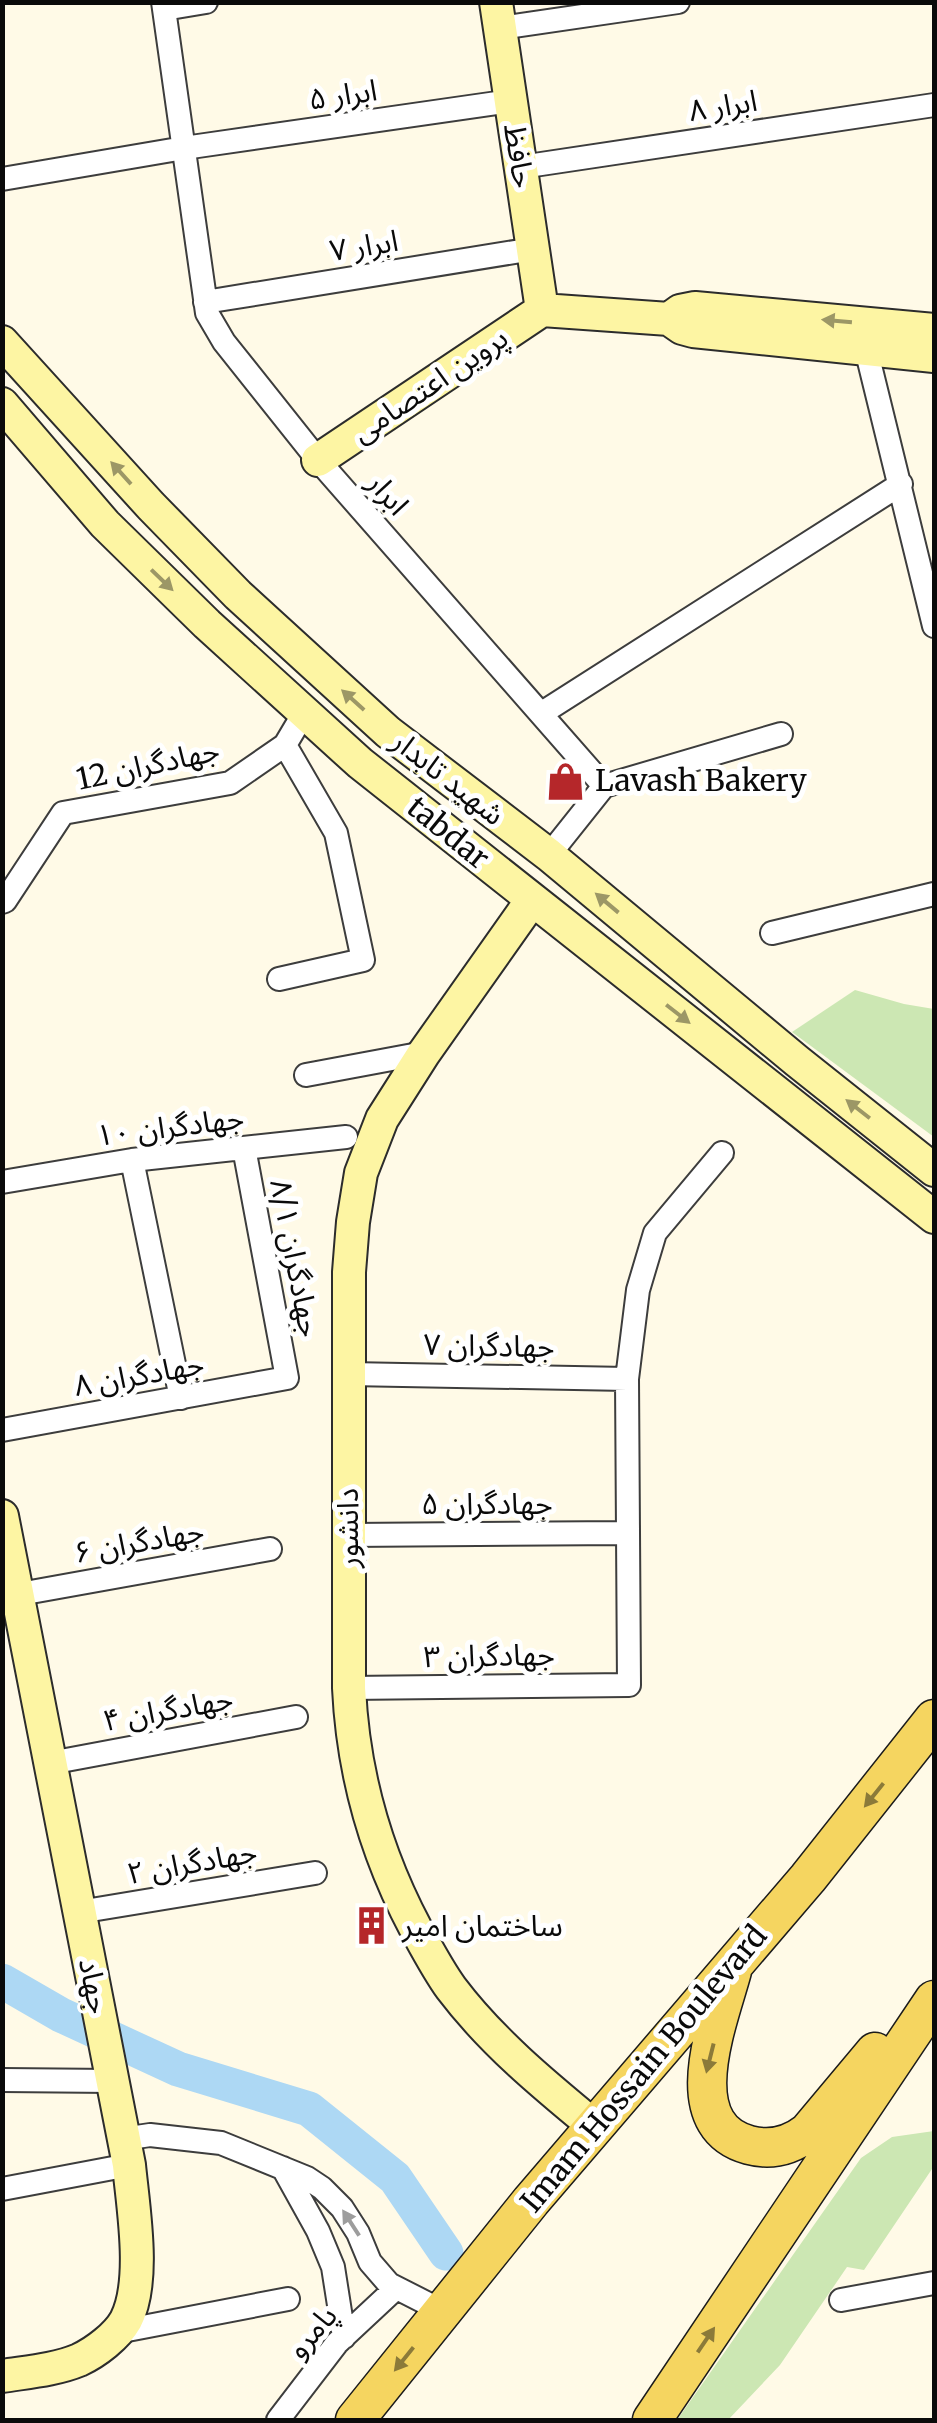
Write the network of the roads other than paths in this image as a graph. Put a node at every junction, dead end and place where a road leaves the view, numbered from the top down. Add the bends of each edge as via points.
1 (206, 2) edge
2 (678, 2) edge
3 (164, 6) edge
4 (498, 15) edge
5 (511, 101) junction
6 (934, 105) edge
7 (184, 148) junction
8 (520, 167) junction
9 (2, 179) edge
10 (533, 249) junction
11 (205, 302) junction
12 (542, 310) junction
13 (669, 319) junction
14 (934, 329) edge
15 (2, 342) edge
16 (866, 350) junction
17 (934, 356) edge
18 (3, 404) edge
19 (318, 460) junction
20 (901, 484) junction
21 (926, 546) edge
22 (934, 626) edge
23 (304, 713) junction
24 (542, 714) junction
25 (781, 734) dead end
26 (285, 745) junction
27 (604, 786) junction
28 (548, 855) junction
29 (934, 894) edge
30 (532, 900) junction
31 (2, 902) edge
32 (772, 934) dead end
33 (279, 980) dead end
34 (424, 1053) junction
35 (797, 1061) junction
36 (306, 1074) dead end
37 (775, 1091) junction
38 (346, 1138) dead end
39 (244, 1148) junction
40 (722, 1153) dead end
41 (132, 1160) junction
42 (934, 1170) edge
43 (2, 1182) edge
44 (934, 1217) edge
45 (349, 1374) junction
46 (287, 1378) joint
47 (627, 1379) junction
48 (181, 1398) junction
49 (2, 1430) edge
50 (3, 1519) edge
51 (627, 1534) junction
52 (348, 1535) junction
53 (270, 1549) dead end
54 (10, 1596) edge
55 (349, 1688) junction
56 (296, 1717) dead end
57 (934, 1718) edge
58 (50, 1762) junction
59 (315, 1873) dead end
60 (79, 1912) junction
61 (734, 1964) junction
62 (934, 1980) edge
63 (934, 2000) edge
64 (112, 2072) junction
65 (2, 2080) edge
66 (594, 2126) junction
67 (126, 2152) junction
68 (283, 2168) junction
69 (2, 2189) edge
70 (934, 2284) edge
71 (396, 2288) junction
72 (288, 2299) dead end
73 (841, 2300) dead end
74 (442, 2311) junction
75 (117, 2332) junction
76 (344, 2337) junction
77 (2, 2376) edge
78 (278, 2420) edge
79 (355, 2420) edge
80 (652, 2420) edge

1 - 3 street
2 - 4 street
3 - 7 street, ابرار
4 - 5 street, حافظ
5 - 7 street, ابرار ۵
5 - 8 street, حافظ
6 - 8 street, ابرار ۸
7 - 9 street, ابرار ۵
7 - 11 street, ابرار
8 - 10 street, حافظ
10 - 11 street, ابرار ۷
10 - 12 street, حافظ
11 - 19 street, ابرار via 224,342
12 - 13 street
12 - 19 street, پروین اعتصامی
14 -> 13 street via 695,308
13 - 16 street via 692,332
28 -> 15 street, شهید تابدار via 388,732 238,595
16 - 17 street
16 - 20 street
18 -> 23 street, tabdar via 105,524
19 - 24 street, ابرار
20 - 21 street
20 - 24 street
21 - 22 street
23 - 26 street
23 - 30 street, tabdar
24 - 27 street, ابرار
25 - 27 street
26 - 31 street, جهادگران 12 via 230,783 63,813
26 - 33 street via 336,833 363,960
27 - 28 street
35 -> 28 street, شهید تابدار
29 - 32 street
30 - 34 street, دانشور
30 -> 37 street, tabdar
34 - 36 street
34 - 45 street, دانشور via 382,1118 361,1174 349,1272
35 - 37 street
42 -> 35 street, شهید تابدار
37 - 44 street, tabdar
38 - 39 street, جهادگران ۱۰
39 - 41 street, جهادگران ۱۰
39 - 46 street, جهادگران ۸/۱
40 - 47 street via 654,1234 638,1290
41 - 43 street, جهادگران ۱۰
41 - 48 street
45 - 47 street, جهادگران ۷
45 - 52 street, دانشور
46 - 48 street, جهادگران ۸
47 - 51 street
48 - 49 street, جهادگران ۸
50 - 54 street, جهاد
51 - 52 street, جهادگران ۵
51 - 55 street, جهادگران ۳ via 629,1685
52 - 55 street, دانشور
53 - 54 street, جهادگران ۶
54 - 58 street, جهاد
55 - 66 street, دانشور via 358,1768 375,1834 428,1952 499,2044
56 - 58 street, جهادگران ۴
57 -> 61 main road, Imam Hossain Boulevard
58 - 60 street, جهاد
59 - 60 street, جهادگران ۲
60 - 64 street, جهاد
61 -> 62 main road via 706,2090 718,2125 734,2140 758,2147 787,2146 808,2132
61 - 66 main road, Imam Hossain Boulevard
80 -> 63 main road
64 - 65 street
64 - 67 street, جهاد
66 - 74 main road, Imam Hossain Boulevard
67 - 68 street via 150,2135 202,2140
67 - 69 street
67 - 75 street, جهاد via 137,2249 134,2290
71 -> 68 street via 370,2262 331,2196
68 - 76 street via 333,2267
70 - 73 street
71 - 74 street
71 - 76 street, پامرو
72 - 75 street
74 -> 79 main road, Imam Hossain Boulevard
75 - 77 street via 80,2359
76 - 78 street, پامرو

